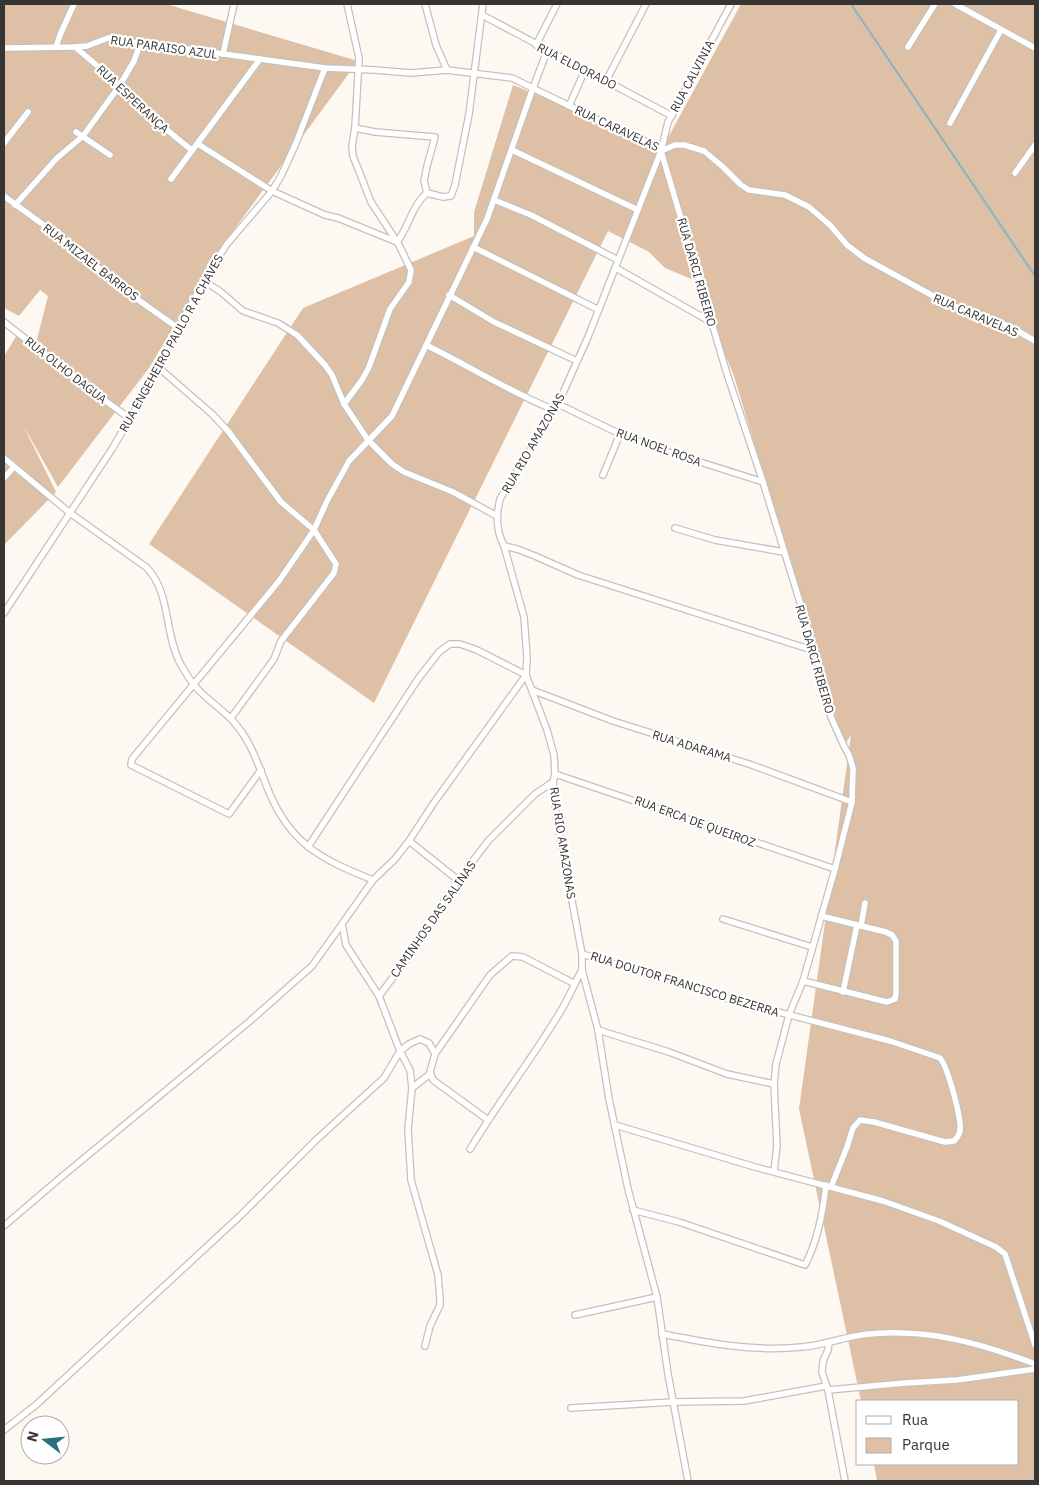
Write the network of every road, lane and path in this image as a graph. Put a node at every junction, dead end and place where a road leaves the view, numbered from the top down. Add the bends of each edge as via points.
1 (74, 4) edge
2 (234, 4) edge
3 (347, 4) edge
4 (425, 4) edge
5 (484, 4) edge
6 (557, 4) edge
7 (646, 4) edge
8 (731, 4) edge
9 (935, 4) edge
10 (955, 4) edge
11 (482, 15) junction
12 (1001, 30) junction
13 (140, 44) junction
14 (536, 45) junction
15 (56, 47) junction
16 (75, 47) junction
17 (908, 47) dead end
18 (4, 48) edge
19 (1035, 48) edge
20 (547, 51) junction
21 (223, 54) junction
22 (260, 59) junction
23 (325, 68) junction
24 (358, 70) junction
25 (447, 70) junction
26 (585, 70) junction
27 (474, 74) junction
28 (606, 81) junction
29 (120, 85) junction
30 (533, 88) junction
31 (569, 106) junction
32 (28, 112) dead end
33 (672, 116) junction
34 (950, 123) dead end
35 (356, 128) junction
36 (76, 132) dead end
37 (82, 136) junction
38 (4, 143) edge
39 (198, 144) junction
40 (1035, 144) edge
41 (192, 150) junction
42 (512, 150) junction
43 (661, 151) junction
44 (110, 155) dead end
45 (1014, 174) dead end
46 (171, 179) dead end
47 (272, 191) junction
48 (427, 193) junction
49 (4, 196) edge
50 (494, 200) junction
51 (15, 204) junction
52 (638, 210) junction
53 (397, 242) junction
54 (474, 247) junction
55 (618, 260) junction
56 (616, 268) junction
57 (204, 281) junction
58 (449, 295) junction
59 (599, 310) junction
60 (4, 322) edge
61 (712, 322) junction
62 (178, 328) junction
63 (1035, 341) edge
64 (426, 345) junction
65 (577, 361) junction
66 (158, 367) junction
67 (344, 404) junction
68 (558, 404) junction
69 (554, 410) junction
70 (129, 418) junction
71 (620, 434) junction
72 (368, 440) junction
73 (4, 458) edge
74 (14, 467) junction
75 (603, 475) dead end
76 (4, 478) edge
77 (763, 482) junction
78 (70, 513) junction
79 (497, 516) junction
80 (675, 528) dead end
81 (314, 530) junction
82 (504, 546) junction
83 (784, 552) junction
84 (4, 611) edge
85 (815, 651) junction
86 (526, 675) junction
87 (194, 686) junction
88 (532, 690) junction
89 (231, 718) junction
90 (260, 770) junction
91 (555, 774) junction
92 (553, 782) junction
93 (852, 802) junction
94 (409, 842) junction
95 (308, 847) junction
96 (835, 869) junction
97 (373, 880) junction
98 (458, 880) junction
99 (865, 903) dead end
100 (821, 916) junction
101 (723, 919) dead end
102 (342, 924) junction
103 (859, 926) junction
104 (812, 947) junction
105 (582, 954) junction
106 (582, 970) junction
107 (803, 982) junction
108 (575, 984) junction
109 (844, 992) junction
110 (379, 996) junction
111 (789, 1015) junction
112 (598, 1030) junction
113 (400, 1051) junction
114 (435, 1054) junction
115 (430, 1074) junction
116 (774, 1084) junction
117 (412, 1088) junction
118 (488, 1120) junction
119 (615, 1125) junction
120 (470, 1149) dead end
121 (774, 1171) junction
122 (829, 1186) junction
123 (633, 1210) junction
124 (4, 1226) edge
125 (657, 1297) junction
126 (576, 1315) dead end
127 (662, 1334) junction
128 (829, 1342) junction
129 (1035, 1345) edge
130 (424, 1346) dead end
131 (1035, 1364) edge
132 (1035, 1370) edge
133 (827, 1388) junction
134 (673, 1402) junction
135 (572, 1408) dead end
136 (4, 1430) edge
137 (688, 1481) edge
138 (845, 1481) edge

1 - 15 street
2 - 21 street
3 - 24 street via 359,58
4 - 25 street via 436,45
5 - 11 street
6 - 14 street
7 - 28 street
8 - 33 street, RUA CALVINIA
9 - 17 street
10 - 12 street
11 - 14 street, RUA ELDORADO
11 - 27 street
12 - 19 street
12 - 34 street
13 - 16 street, RUA PARAISO AZUL via 108,38
13 - 21 street, RUA PARAISO AZUL
13 - 29 street
14 - 20 street, RUA ELDORADO
15 - 16 street, RUA PARAISO AZUL
15 - 18 street, RUA PARAISO AZUL
16 - 29 street, RUA ESPERANÇA
20 - 26 street, RUA ELDORADO
20 - 30 street
21 - 22 street, RUA PARAISO AZUL
22 - 23 street, RUA PARAISO AZUL
22 - 39 street
23 - 24 street, RUA CARAVELAS
23 - 47 street, RUA ENGEHEIRO PAULO R A CHAVES via 293,150
24 - 25 street, RUA CARAVELAS via 411,73
24 - 35 street
25 - 27 street, RUA CARAVELAS
26 - 28 street, RUA ELDORADO
26 - 31 street
27 - 30 street, RUA CARAVELAS via 512,78
27 - 48 street via 462,152 451,196
28 - 33 street, RUA ELDORADO
29 - 37 street
29 - 41 street, RUA ESPERANÇA via 155,121
30 - 31 street, RUA CARAVELAS
30 - 42 street
31 - 43 street, RUA CARAVELAS
32 - 38 street
33 - 43 street, RUA CALVINIA
35 - 48 street via 436,137 426,166 424,181
35 - 53 street via 352,146 356,164 375,210
36 - 37 street
37 - 44 street
37 - 51 street
39 - 41 street
39 - 47 street
40 - 45 street
41 - 46 street
42 - 50 street
42 - 52 street
43 - 52 street, RUA RIO AMAZONAS
43 - 61 street, RUA DARCI RIBEIRO
43 - 63 street, RUA CARAVELAS via 684,144 698,148 713,157 749,190 785,195 810,207 864,258 946,303 1009,326
47 - 53 street via 325,216 338,218
47 - 57 street, RUA ENGEHEIRO PAULO R A CHAVES via 226,244
48 - 53 street via 419,200
49 - 51 street, RUA MIZAEL BARROS
50 - 54 street
50 - 55 street
51 - 62 street, RUA MIZAEL BARROS
52 - 55 street, RUA RIO AMAZONAS
53 - 67 street via 408,262 411,276 390,308 369,367
54 - 58 street
54 - 59 street
55 - 56 street, RUA RIO AMAZONAS
56 - 59 street, RUA RIO AMAZONAS
56 - 61 street
57 - 62 street, RUA ENGEHEIRO PAULO R A CHAVES
57 - 67 street via 243,311 278,323 297,335 332,375
58 - 64 street
58 - 65 street via 494,322
59 - 65 street, RUA RIO AMAZONAS
60 - 70 street, RUA OLHO DAGUA
61 - 77 street, RUA DARCI RIBEIRO
62 - 66 street, RUA ENGEHEIRO PAULO R A CHAVES
64 - 69 street via 513,392
64 - 72 street via 392,416
65 - 68 street, RUA RIO AMAZONAS
66 - 70 street, RUA ENGEHEIRO PAULO R A CHAVES
66 - 81 street via 212,414 241,447 280,502
67 - 72 street
68 - 69 street, RUA RIO AMAZONAS
68 - 71 street, RUA NOEL ROSA
69 - 79 street, RUA RIO AMAZONAS via 500,499
70 - 78 street, RUA ENGEHEIRO PAULO R A CHAVES
71 - 75 street
71 - 77 street, RUA NOEL ROSA
72 - 79 street via 404,472 453,492
72 - 81 street via 348,461
73 - 74 street
74 - 76 street
74 - 78 street
77 - 83 street, RUA DARCI RIBEIRO
78 - 84 street, RUA ENGEHEIRO PAULO R A CHAVES
78 - 87 street via 154,575 161,590 173,645
79 - 82 street, RUA RIO AMAZONAS via 499,536
80 - 83 street via 715,540
81 - 87 street via 279,581
81 - 89 street via 336,564 334,573 281,641 274,658
82 - 85 street via 578,575
82 - 86 street, RUA RIO AMAZONAS via 524,617
83 - 85 street, RUA DARCI RIBEIRO
85 - 93 street, RUA DARCI RIBEIRO via 831,717 853,768
86 - 88 street, RUA RIO AMAZONAS
86 - 94 street
86 - 95 street via 460,644 450,644 439,652
87 - 89 street
87 - 90 street via 132,759 131,765 229,814
88 - 91 street, RUA RIO AMAZONAS via 551,743
88 - 93 street, RUA ADARAMA via 613,721 749,764
89 - 90 street via 249,745
90 - 95 street via 283,819
91 - 92 street, RUA RIO AMAZONAS
91 - 96 street, RUA ERCA DE QUEIROZ
92 - 98 street, CAMINHOS DAS SALINAS via 508,819
92 - 105 street, RUA RIO AMAZONAS via 556,816
93 - 96 street, RUA DARCI RIBEIRO
94 - 97 street
94 - 98 street
95 - 97 street via 320,856
96 - 100 street, RUA DARCI RIBEIRO
97 - 102 street
98 - 110 street, CAMINHOS DAS SALINAS via 412,952
99 - 103 street
100 - 103 street
100 - 104 street, RUA DARCI RIBEIRO
101 - 104 street
102 - 110 street via 351,954
102 - 124 street via 312,966
103 - 109 street
103 - 109 street via 886,932 895,938 895,999 887,1002
104 - 107 street, RUA DARCI RIBEIRO
105 - 106 street, RUA RIO AMAZONAS
105 - 111 street, RUA DOUTOR FRANCISCO BEZERRA
106 - 108 street
106 - 112 street, RUA RIO AMAZONAS
107 - 109 street
107 - 111 street, RUA DARCI RIBEIRO
108 - 114 street via 523,957 512,956 490,975
108 - 118 street via 561,1012
110 - 113 street
111 - 116 street, RUA DARCI RIBEIRO
111 - 122 street, RUA DOUTOR FRANCISCO BEZERRA via 890,1041 940,1058 945,1063 961,1125 958,1137 945,1142 860,1120 853,1128
112 - 116 street via 727,1074
112 - 119 street, RUA RIO AMAZONAS
113 - 114 street via 420,1039 429,1043
113 - 117 street via 410,1070
113 - 136 street via 384,1078 241,1215 37,1404
114 - 115 street
115 - 117 street
115 - 118 street via 432,1080
116 - 121 street, RUA DARCI RIBEIRO via 777,1146
117 - 130 street via 408,1129 411,1180 438,1275 440,1299
118 - 120 street
119 - 121 street
119 - 123 street, RUA RIO AMAZONAS
121 - 122 street
122 - 123 street via 805,1265 679,1222
122 - 129 street via 939,1221 1002,1251
123 - 125 street, RUA RIO AMAZONAS
125 - 126 street
125 - 127 street, RUA RIO AMAZONAS
127 - 128 street via 752,1349 795,1348
127 - 134 street, RUA RIO AMAZONAS
128 - 131 street via 900,1332 919,1334 965,1342
128 - 133 street via 822,1372
132 - 133 street via 957,1380
133 - 134 street via 751,1400
133 - 138 street
134 - 135 street
134 - 137 street, RUA RIO AMAZONAS

